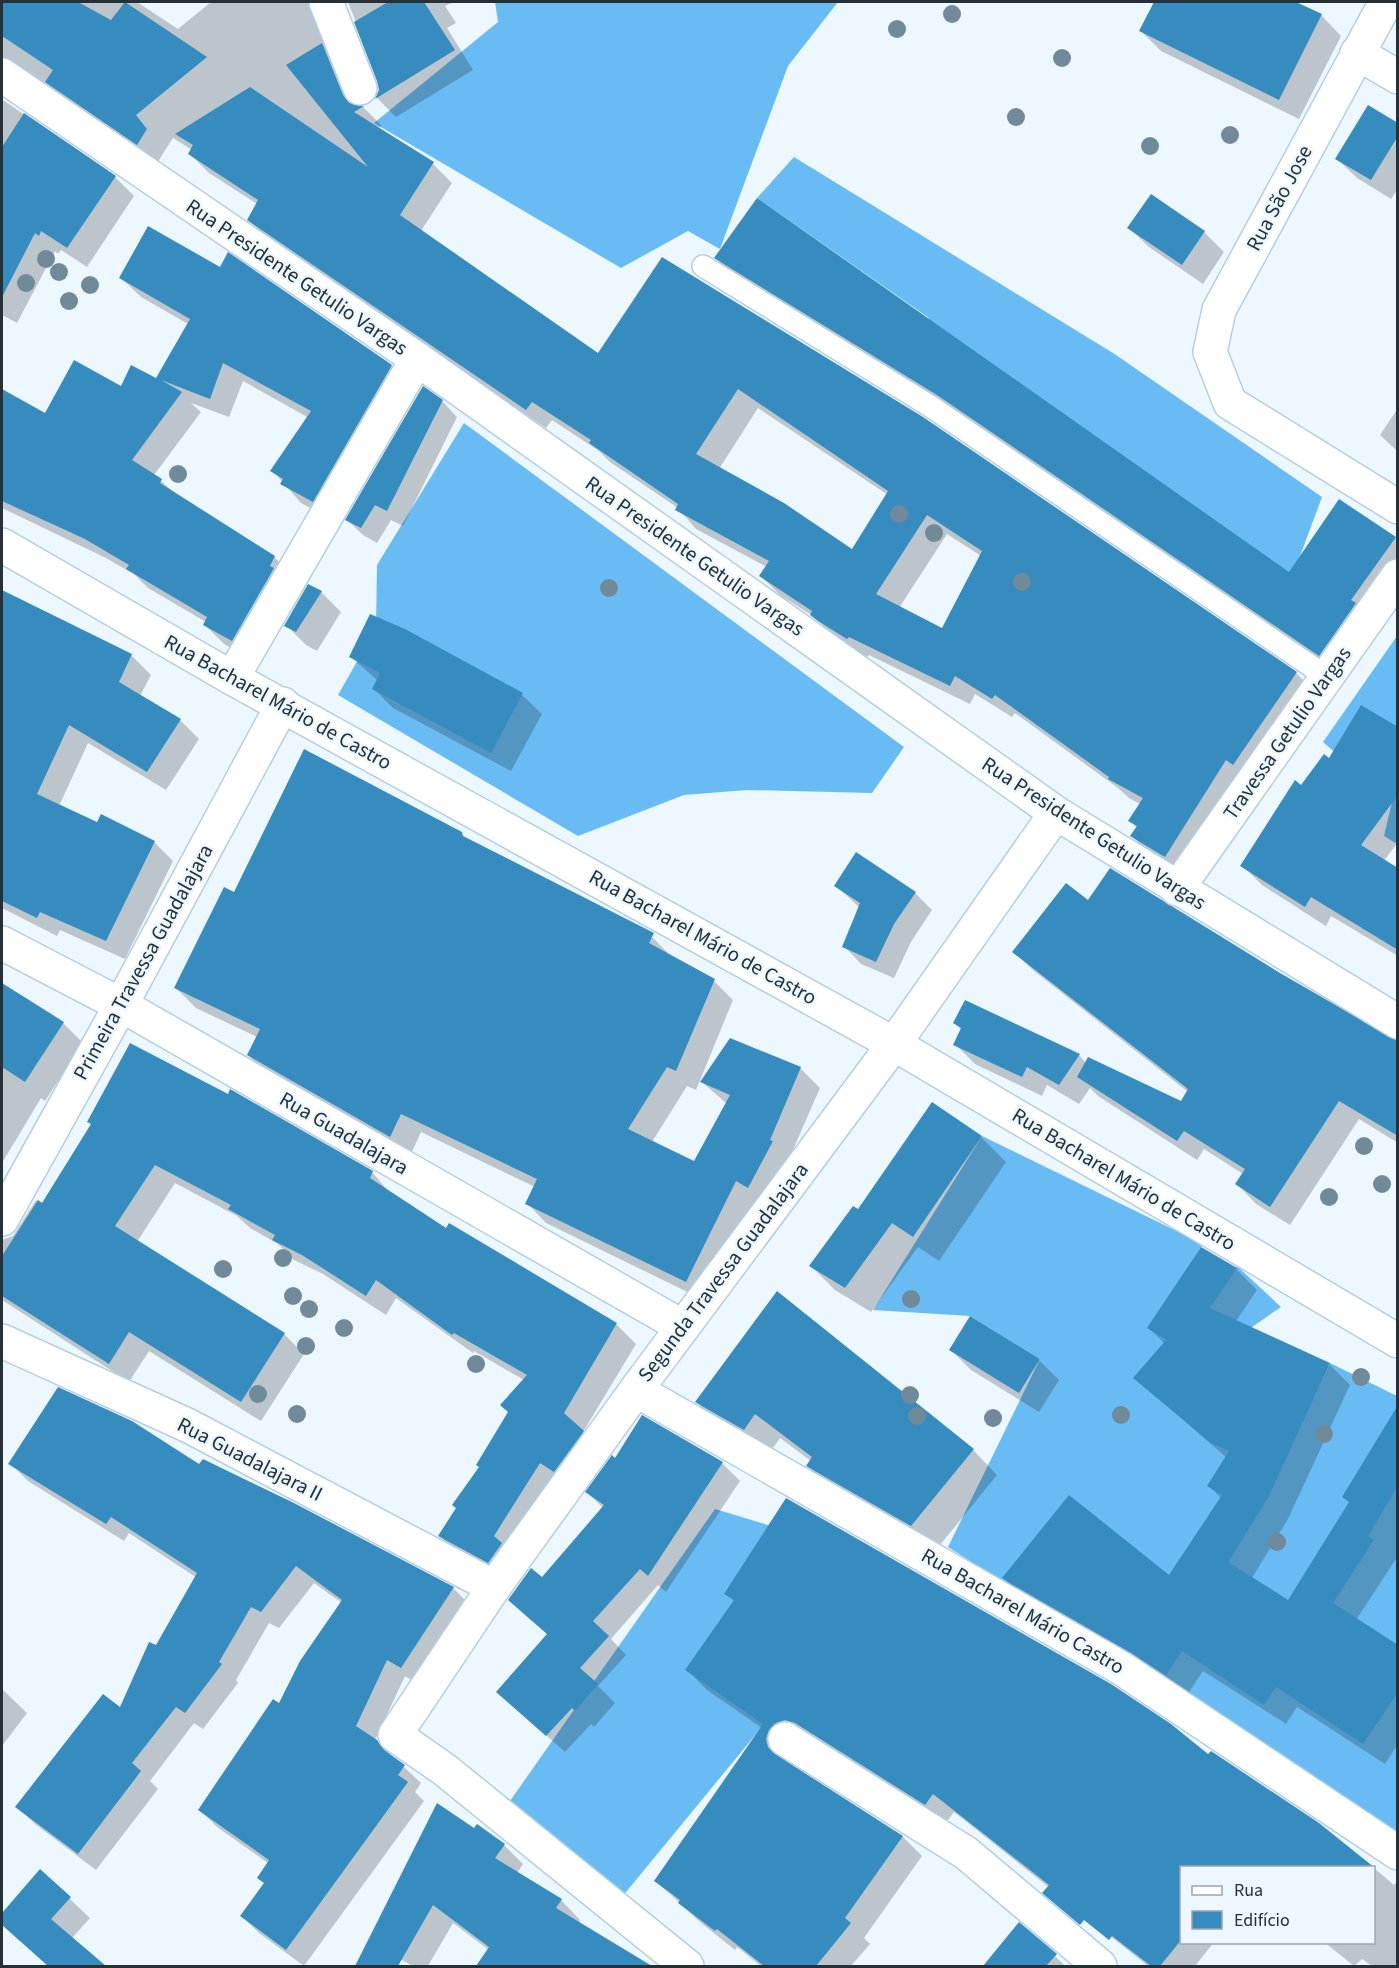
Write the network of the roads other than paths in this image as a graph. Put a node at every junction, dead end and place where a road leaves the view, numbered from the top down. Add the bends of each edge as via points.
1 (326, 2) edge
2 (1386, 2) edge
3 (1357, 53) junction
4 (2, 75) edge
5 (1398, 77) edge
6 (360, 88) dead end
7 (703, 266) dead end
8 (417, 359) junction
9 (1398, 507) edge
10 (2, 545) edge
11 (1398, 576) edge
12 (1327, 677) junction
13 (232, 678) junction
14 (282, 704) junction
15 (1056, 813) junction
16 (1177, 889) junction
17 (2, 943) edge
18 (121, 1005) junction
19 (1398, 1022) edge
20 (894, 1044) junction
21 (2, 1219) edge
22 (683, 1327) junction
23 (2, 1341) edge
24 (1398, 1341) edge
25 (636, 1390) junction
26 (494, 1587) junction
27 (785, 1739) dead end
28 (1398, 1853) edge
29 (687, 1966) edge
30 (1100, 1966) edge

1 - 6 street
2 - 3 street, Rua São Jose
3 - 5 street
3 - 9 street, Rua São Jose via 1219,310 1210,352 1230,403
4 - 8 street, Rua Presidente Getulio Vargas
7 - 12 lane via 930,406
8 - 13 street
8 - 15 street, Rua Presidente Getulio Vargas
10 - 13 street, Rua Bacharel Mário de Castro
11 - 12 street, Travessa Getulio Vargas
12 - 16 street, Travessa Getulio Vargas
13 - 14 street, Rua Bacharel Mário de Castro
14 - 18 street, Primeira Travessa Guadalajara
14 - 20 street, Rua Bacharel Mário de Castro
15 - 16 street, Rua Presidente Getulio Vargas
15 - 20 street, Segunda Travessa Guadalajara
16 - 19 street, Rua Presidente Getulio Vargas
17 - 18 street, Rua Guadalajara
18 - 21 street, Primeira Travessa Guadalajara
18 - 22 street, Rua Guadalajara
20 - 22 street, Segunda Travessa Guadalajara
20 - 24 street, Rua Bacharel Mário de Castro
22 - 25 street, Segunda Travessa Guadalajara
23 - 26 street, Rua Guadalajara II via 189,1426
25 - 26 street, Segunda Travessa Guadalajara
25 - 28 street, Rua Bacharel Mário Castro via 1121,1668
26 - 29 street, Segunda Travessa Guadalajara via 395,1735 445,1770
27 - 30 street via 966,1853

